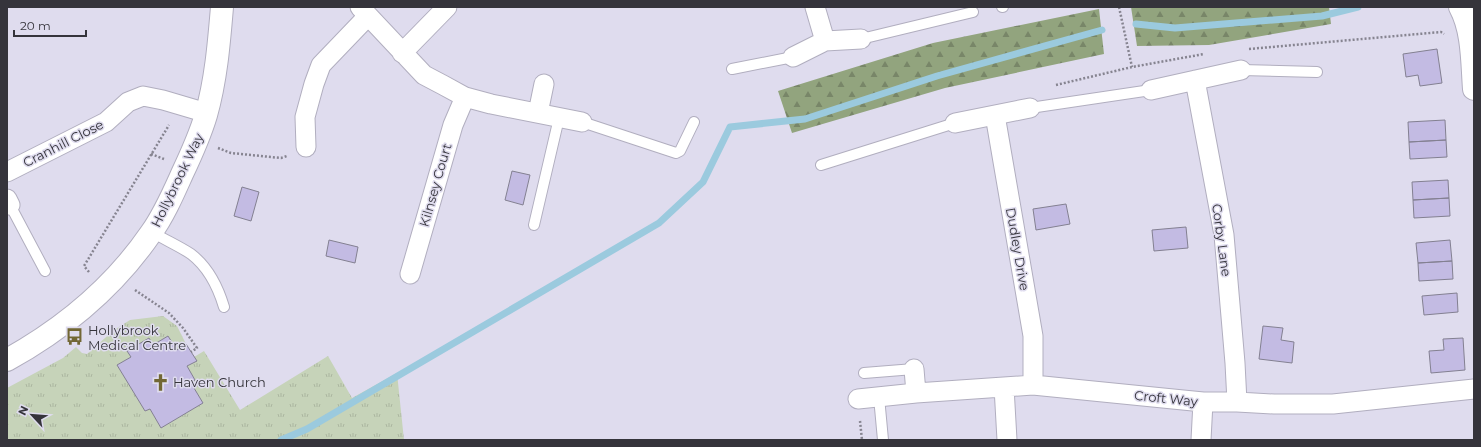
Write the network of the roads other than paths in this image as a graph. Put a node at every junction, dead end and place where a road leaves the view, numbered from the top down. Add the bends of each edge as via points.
1 (222, 7) edge
2 (447, 7) edge
3 (815, 7) edge
4 (1460, 7) edge
5 (364, 11) edge
6 (973, 12) dead end
7 (860, 39) joint
8 (825, 41) junction
9 (402, 53) junction
10 (793, 57) joint
11 (732, 69) dead end
12 (1241, 70) joint
13 (1316, 72) dead end
14 (1195, 80) junction
15 (544, 84) dead end
16 (1150, 90) joint
17 (1474, 90) edge
18 (465, 97) junction
19 (1030, 108) joint
20 (206, 113) junction
21 (538, 113) junction
22 (995, 114) junction
23 (559, 118) junction
24 (582, 122) joint
25 (694, 122) dead end
26 (955, 123) joint
27 (306, 147) road end
28 (821, 165) dead end
29 (7, 172) edge
30 (9, 202) edge
31 (534, 225) dead end
32 (152, 232) junction
33 (45, 271) dead end
34 (410, 274) dead end
35 (224, 307) dead end
36 (7, 360) edge
37 (914, 369) joint
38 (864, 373) dead end
39 (1033, 385) junction
40 (1004, 387) junction
41 (1474, 389) edge
42 (916, 393) junction
43 (879, 397) junction
44 (858, 399) dead end
45 (1202, 402) junction
46 (1236, 402) junction
47 (883, 440) edge
48 (1007, 440) edge
49 (1201, 440) edge

1 - 20 street, Hollybrook Way via 218,55
2 - 9 street
3 - 8 street
4 - 17 street via 1465,16 1469,38
5 - 9 street
5 - 27 street via 321,65 305,117
6 - 7 lane
7 - 8 street
8 - 10 street
9 - 18 street via 424,75
10 - 11 lane
12 - 13 lane
12 - 14 street
14 - 16 street
14 - 46 street, Corby Lane via 1224,235 1236,363
15 - 21 street
16 - 19 lane
18 - 21 street
18 - 34 street, Kilnsey Court via 450,132
19 - 22 street
20 - 29 street, Cranhill Close via 143,96 128,102 106,122
20 - 32 street, Hollybrook Way via 197,141 170,201
21 - 23 street
22 - 26 street
22 - 39 street, Dudley Drive via 1033,336
23 - 24 street
23 - 31 lane
24 - 25 lane via 676,153 680,151
26 - 28 lane
30 - 33 lane
32 - 35 lane via 191,254 207,270 220,293
32 - 36 street, Hollybrook Way via 131,259 89,303 54,332
37 - 38 lane
37 - 42 street
39 - 40 street, Croft Way
39 - 45 street, Croft Way
40 - 42 street, Croft Way
40 - 48 street
41 - 46 street, Croft Way via 1333,404
42 - 43 street, Croft Way
43 - 44 street, Croft Way
43 - 47 lane
45 - 46 street, Croft Way
45 - 49 street

